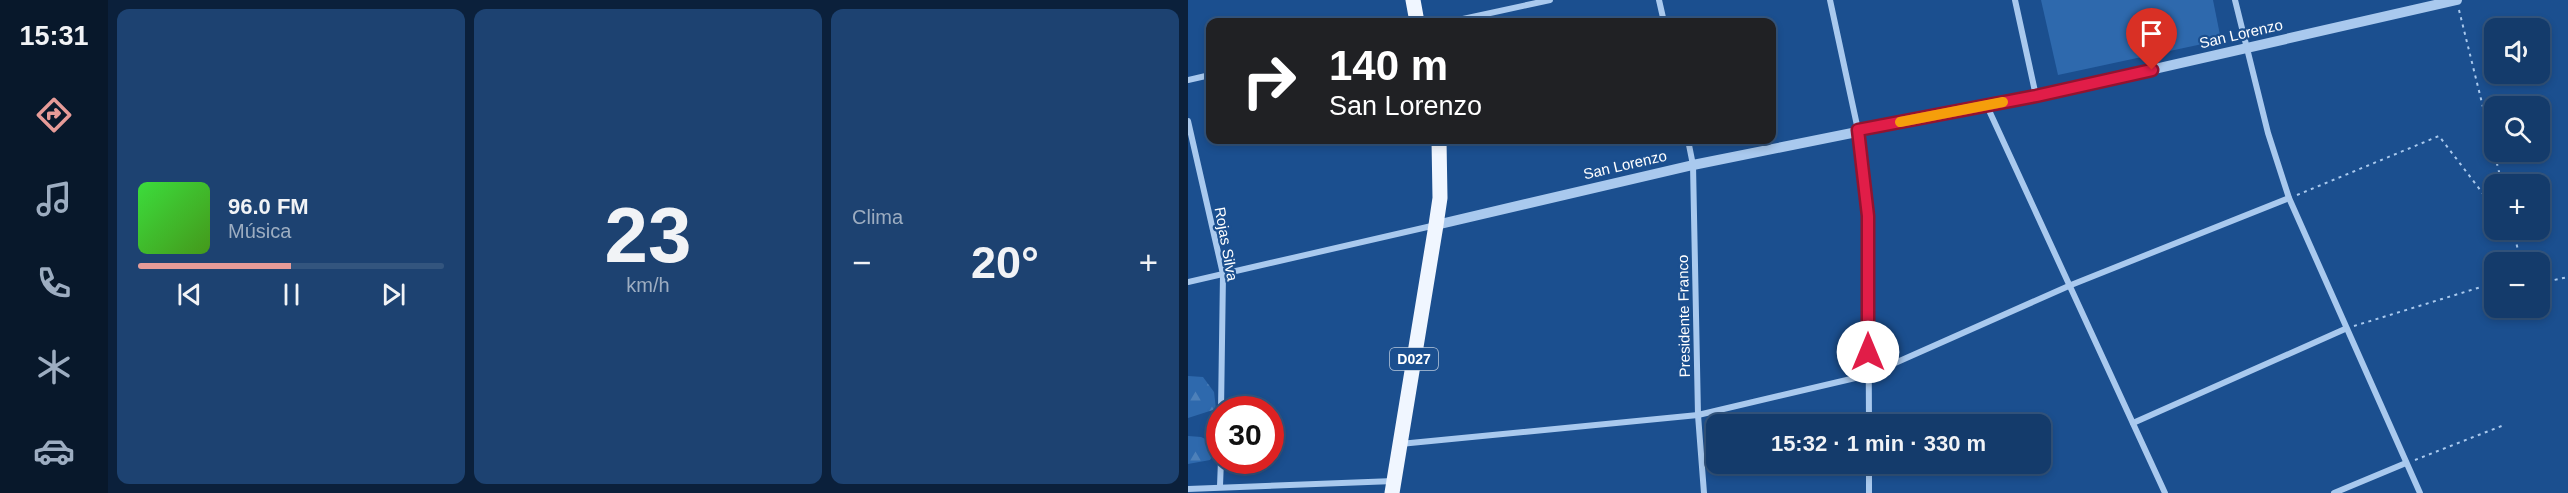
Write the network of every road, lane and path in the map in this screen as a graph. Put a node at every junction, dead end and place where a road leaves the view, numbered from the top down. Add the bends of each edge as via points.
1 (1413, 0) edge
2 (1550, 0) edge
3 (1659, 0) edge
4 (1830, 0) edge
5 (2015, 0) edge
6 (2235, 0) edge
7 (2457, 0) edge
8 (1417, 18) edge
9 (1467, 18) edge
10 (1663, 18) edge
11 (2245, 48) junction
12 (1206, 76) edge
13 (1188, 80) edge
14 (2036, 96) junction
15 (1987, 105) junction
16 (1188, 121) edge
17 (1858, 130) junction
18 (1439, 144) edge
19 (1689, 144) edge
20 (1693, 165) junction
21 (2500, 174) edge
22 (2484, 195) edge
23 (2289, 198) junction
24 (1436, 225) junction
25 (1223, 274) junction
26 (2568, 278) edge
27 (2550, 281) edge
28 (1188, 282) edge
29 (2071, 285) junction
30 (2484, 286) edge
31 (2346, 329) junction
32 (1869, 375) junction
33 (1221, 396) edge
34 (1869, 414) edge
35 (1698, 415) junction
36 (2133, 423) junction
37 (2504, 425) dead end
38 (1400, 444) junction
39 (2406, 463) junction
40 (1221, 474) edge
41 (1869, 474) edge
42 (1221, 486) junction
43 (1393, 487) edge
44 (1188, 489) edge
45 (1704, 493) edge
46 (1869, 493) edge
47 (2165, 493) edge
48 (2334, 493) edge
49 (2420, 493) edge

1 - 8 main road
2 - 9 street
3 - 10 street
4 - 17 street
5 - 14 street
6 - 11 street
7 - 11 street, San Lorenzo
7 - 21 path
11 - 14 street, San Lorenzo
11 - 23 street
12 - 13 street
14 - 15 street, San Lorenzo
15 - 17 street, San Lorenzo
15 - 29 street
16 - 25 street, Rojas Silva
17 - 20 street, San Lorenzo
17 - 32 street via 1868,216
18 - 24 main road, D027
19 - 20 street, Presidente Franco
20 - 24 street, San Lorenzo
20 - 35 street, Presidente Franco
22 - 23 path via 2439,136
23 - 29 street
23 - 31 street
24 - 25 street, San Lorenzo
24 - 38 main road, D027
25 - 28 street, San Lorenzo
25 - 33 street, Rojas Silva
26 - 27 path
29 - 32 street
29 - 36 street
30 - 31 path
31 - 36 street
31 - 39 street
32 - 34 street
32 - 35 street
35 - 38 street
35 - 45 street, Presidente Franco
36 - 47 street
37 - 39 path
38 - 43 main road, D027
39 - 48 street
39 - 49 street
40 - 42 street
41 - 46 street
42 - 43 street
42 - 44 street

